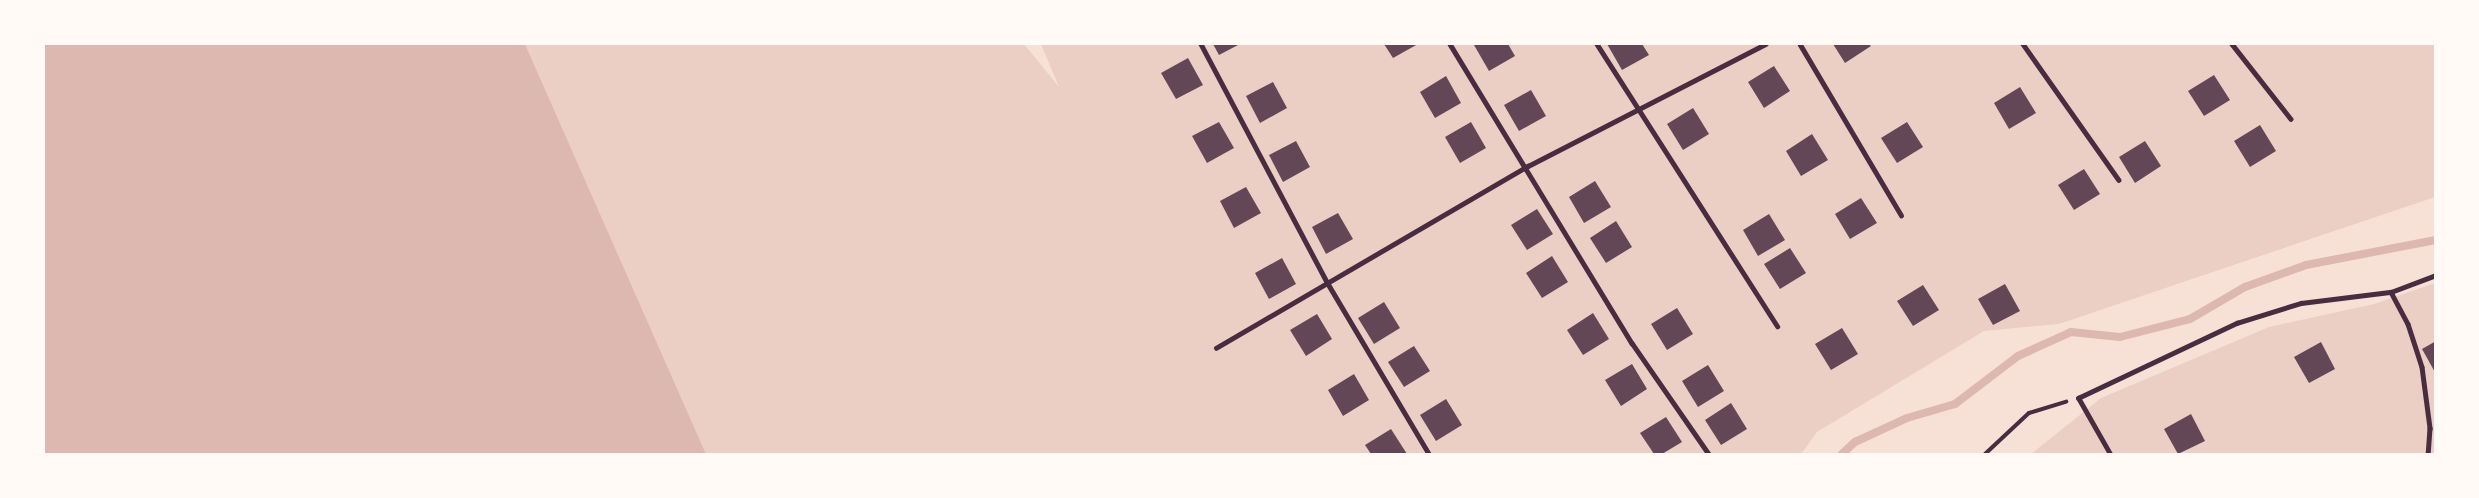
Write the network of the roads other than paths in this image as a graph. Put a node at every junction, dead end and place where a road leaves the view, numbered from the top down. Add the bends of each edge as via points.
1 (1201, 44) edge
2 (1450, 44) edge
3 (1597, 44) edge
4 (1765, 44) edge
5 (1800, 44) edge
6 (2023, 44) edge
7 (2232, 44) edge
8 (1637, 108) junction
9 (2291, 119) dead end
10 (1528, 166) junction
11 (2119, 180) dead end
12 (1901, 215) dead end
13 (2436, 275) edge
14 (1328, 282) junction
15 (2391, 292) junction
16 (1777, 327) dead end
17 (1216, 348) dead end
18 (1429, 454) edge
19 (1709, 454) edge
20 (2110, 454) edge
21 (2428, 454) edge

1 - 14 lane
2 - 10 lane
3 - 8 lane
4 - 8 lane
5 - 12 lane
6 - 11 lane
7 - 9 lane
8 - 10 lane
8 - 16 lane
10 - 14 lane
10 - 19 lane via 1632,343
13 - 15 lane
14 - 17 lane
14 - 18 lane
15 - 20 lane via 2301,303 2237,323 2078,398
15 - 21 lane via 2408,324 2422,367 2430,428

